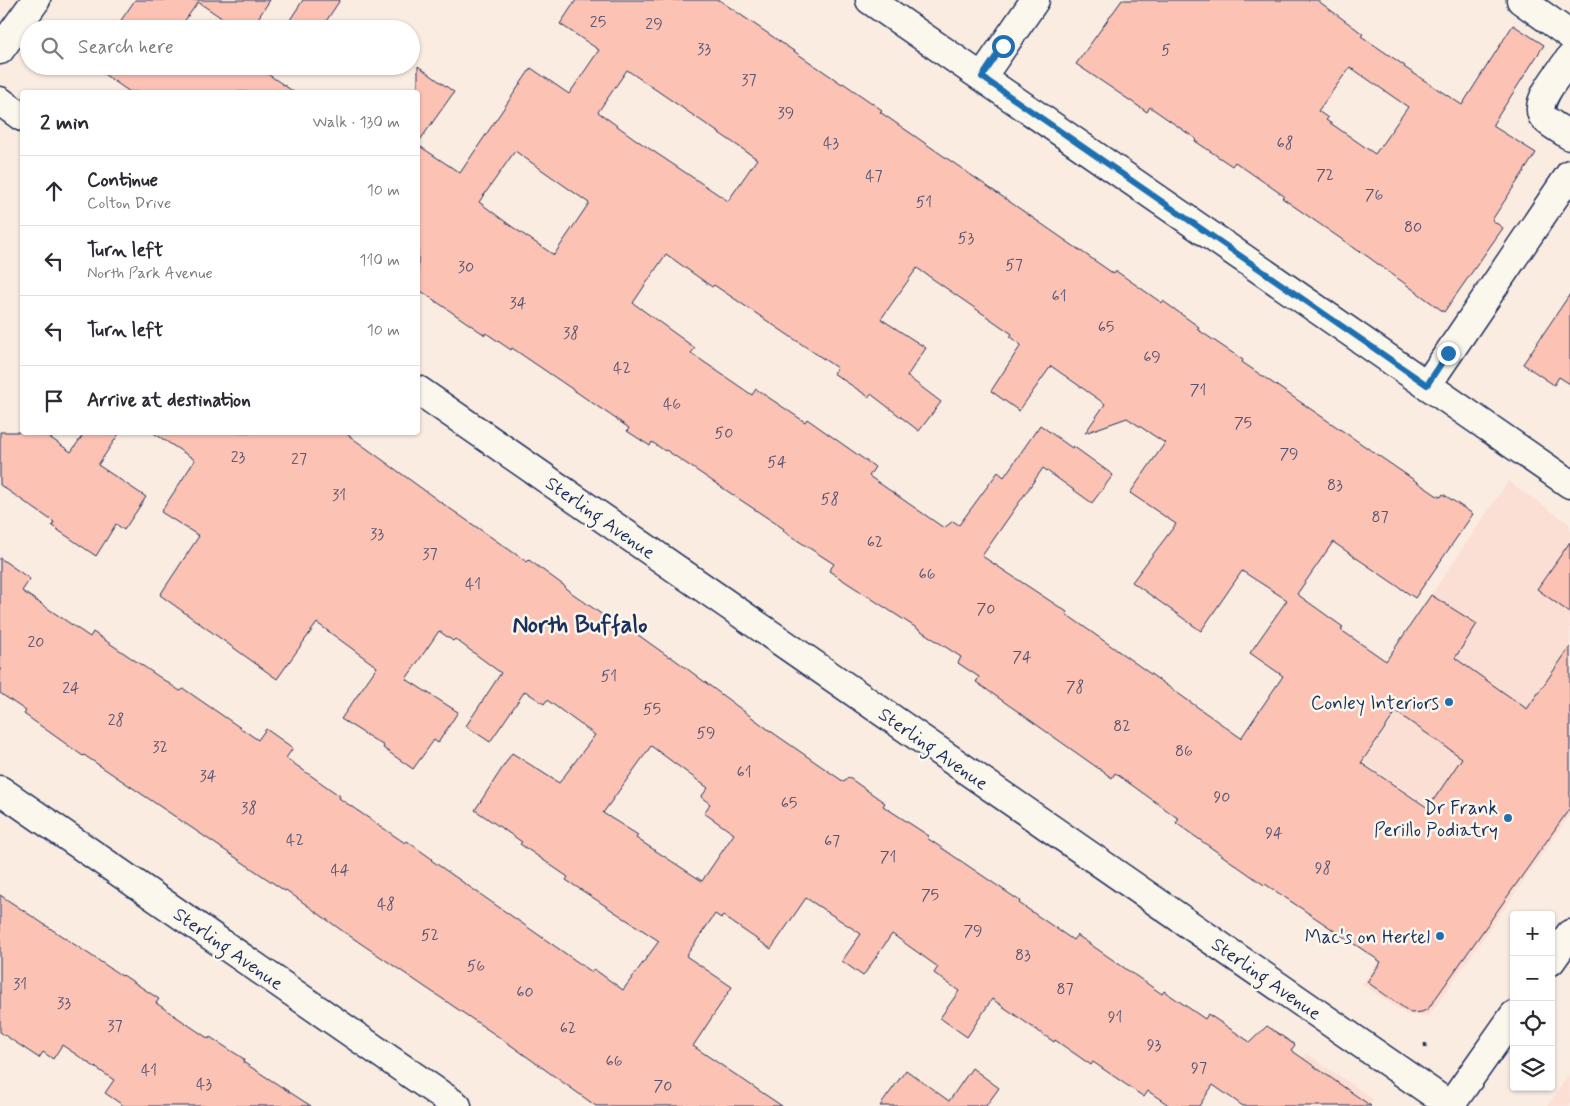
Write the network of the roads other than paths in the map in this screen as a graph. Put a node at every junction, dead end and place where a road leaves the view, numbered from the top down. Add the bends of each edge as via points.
1 (36, 0) edge
2 (870, 0) edge
3 (1035, 0) edge
4 (1520, 0) edge
5 (22, 20) edge
6 (20, 22) edge
7 (1570, 35) edge
8 (0, 50) edge
9 (1570, 58) edge
10 (982, 77) junction
11 (0, 101) edge
12 (20, 115) edge
13 (1570, 136) edge
14 (1570, 174) edge
15 (1427, 385) junction
16 (420, 391) edge
17 (1570, 484) edge
18 (0, 790) edge
19 (1570, 934) edge
20 (1555, 956) edge
21 (1510, 1021) edge
22 (457, 1106) edge
23 (1451, 1106) edge

1 - 5 street
2 - 10 street
3 - 10 street
4 - 7 street
6 - 8 street
9 - 13 street via 1544,96 1540,109 1543,117
10 - 15 street
11 - 12 street
14 - 15 street
15 - 17 street
16 - 23 street, Sterling Avenue
18 - 22 street, Sterling Avenue
19 - 20 street
21 - 23 street

